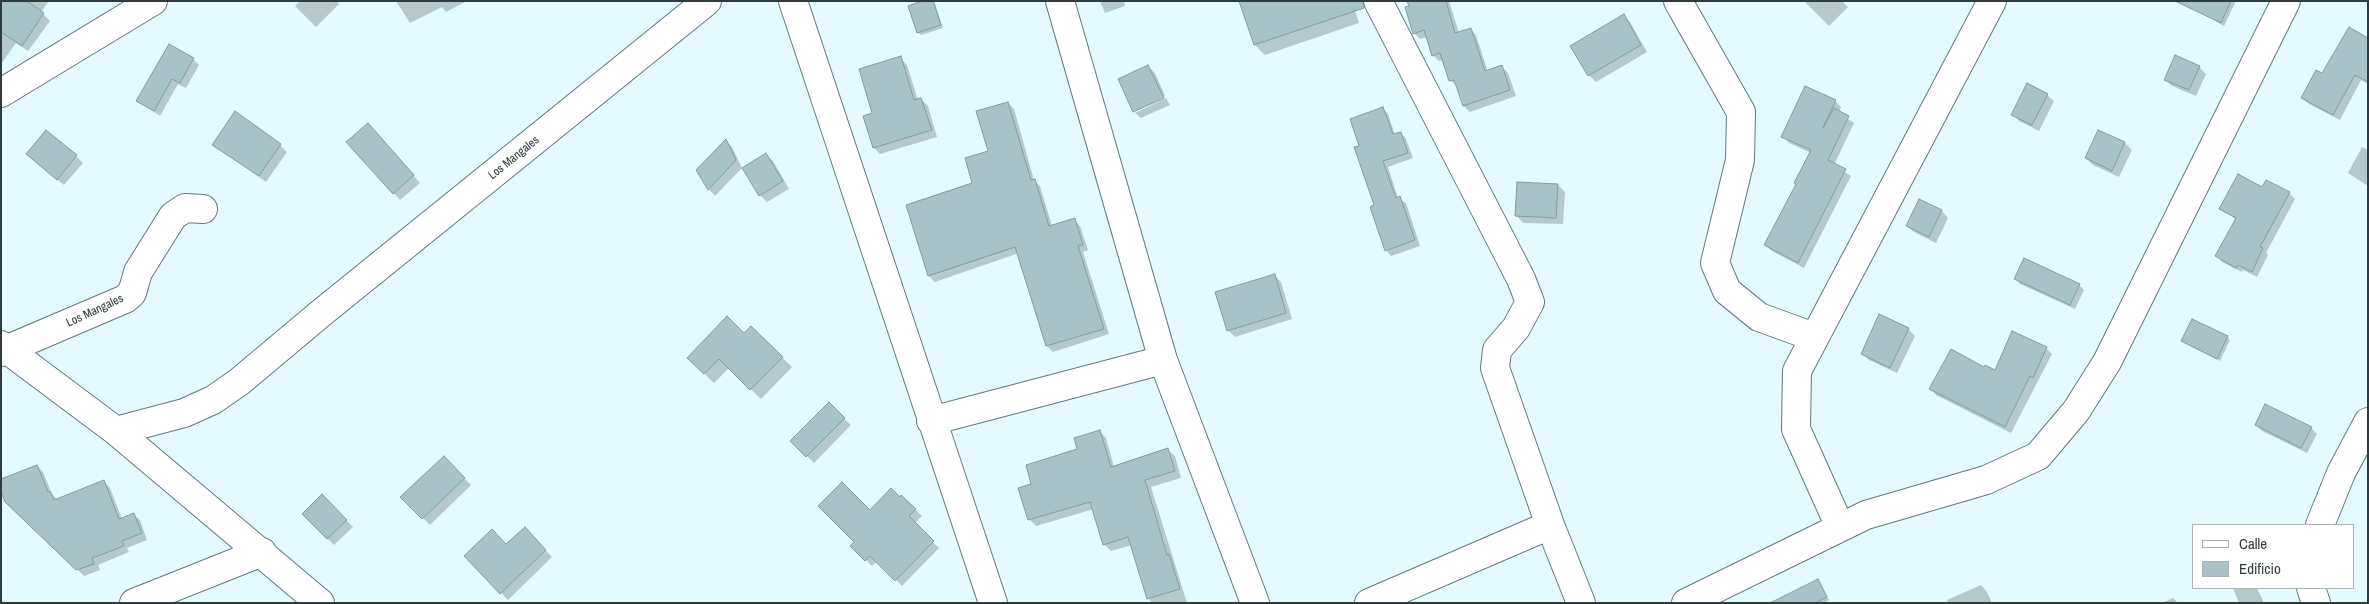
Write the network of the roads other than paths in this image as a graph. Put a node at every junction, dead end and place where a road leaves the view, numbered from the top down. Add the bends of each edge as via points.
1 (153, 1) edge
2 (707, 1) edge
3 (793, 1) edge
4 (1060, 1) edge
5 (1378, 1) edge
6 (1678, 1) edge
7 (1992, 1) edge
8 (2286, 1) edge
9 (1, 93) edge
10 (203, 209) dead end
11 (1814, 337) junction
12 (3, 349) edge
13 (1163, 360) junction
14 (931, 421) junction
15 (2368, 422) edge
16 (116, 431) junction
17 (2320, 524) edge
18 (1550, 525) junction
19 (1840, 527) junction
20 (262, 552) junction
21 (2311, 589) edge
22 (134, 603) edge
23 (320, 603) edge
24 (993, 603) edge
25 (1255, 603) edge
26 (1369, 603) edge
27 (1581, 603) edge
28 (1686, 603) edge
29 (2316, 603) edge

1 - 9 street
2 - 16 street, Los Mangales via 240,382 213,400 184,412
3 - 14 street
4 - 13 street
5 - 18 street via 1530,302 1516,328 1497,350 1495,368
6 - 11 street via 1741,112 1740,160 1715,263 1727,291 1759,317
7 - 11 street
8 - 19 street via 2108,362 2076,411 2038,456 1986,480 1866,514
10 - 12 street, Los Mangales via 186,208 173,216 138,272 132,292 125,300
11 - 19 street via 1798,371 1796,429
12 - 16 street
13 - 14 street
13 - 25 street
14 - 24 street
15 - 17 street via 2341,473
16 - 20 street
18 - 26 street
18 - 27 street
19 - 28 street
20 - 22 street
20 - 23 street
21 - 29 street

